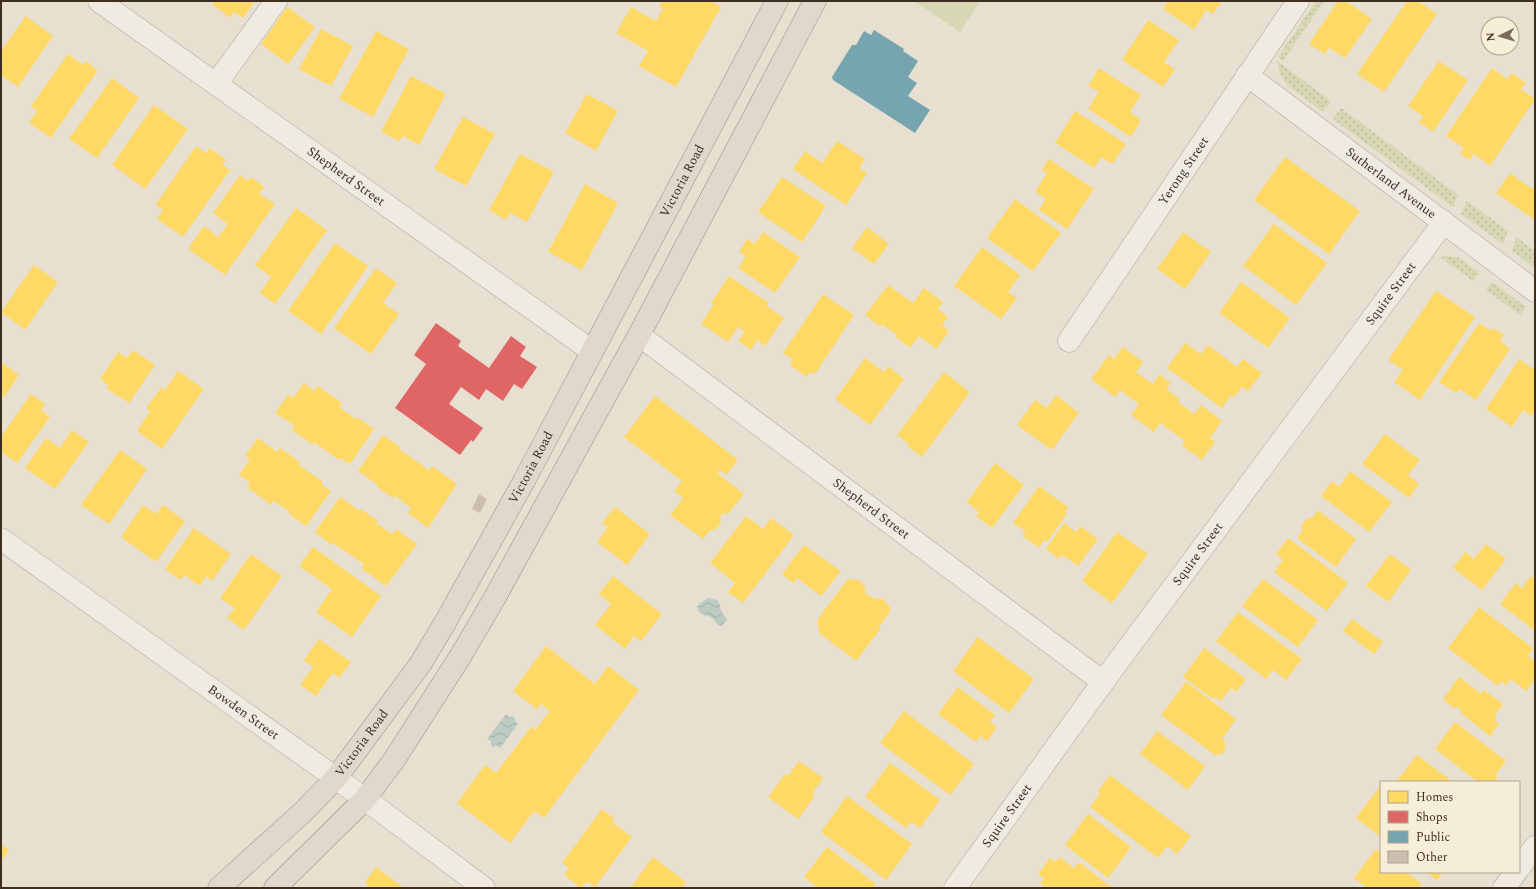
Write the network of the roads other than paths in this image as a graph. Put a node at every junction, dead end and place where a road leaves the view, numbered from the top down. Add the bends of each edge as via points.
1 (99, 1) edge
2 (276, 1) edge
3 (777, 1) edge
4 (815, 1) edge
5 (1298, 1) edge
6 (1247, 75) junction
7 (216, 84) junction
8 (1444, 222) junction
9 (1535, 291) edge
10 (639, 335) junction
11 (1069, 341) dead end
12 (592, 351) junction
13 (1, 539) edge
14 (1103, 682) junction
15 (336, 778) junction
16 (365, 799) junction
17 (1535, 846) edge
18 (1520, 867) edge
19 (1515, 873) edge
20 (219, 888) edge
21 (275, 888) edge
22 (484, 888) edge
23 (955, 888) edge
24 (1504, 888) edge

1 - 7 street, Shepherd Street
2 - 7 street
3 - 12 highway, Victoria Road
4 - 10 highway
5 - 6 street, Yerong Street
6 - 8 street, Sutherland Avenue
6 - 11 street, Yerong Street
7 - 12 street, Shepherd Street
8 - 9 street, Sutherland Avenue
8 - 14 street, Squire Street
10 - 14 street, Shepherd Street
10 - 16 highway via 460,657 394,760
12 - 15 highway, Victoria Road via 524,481 421,663
13 - 15 street, Bowden Street
14 - 23 street, Squire Street
15 - 16 street, Bowden Street
15 - 20 highway, Victoria Road via 304,812
16 - 21 highway
16 - 22 street, Bowden Street
17 - 18 street
19 - 24 street

